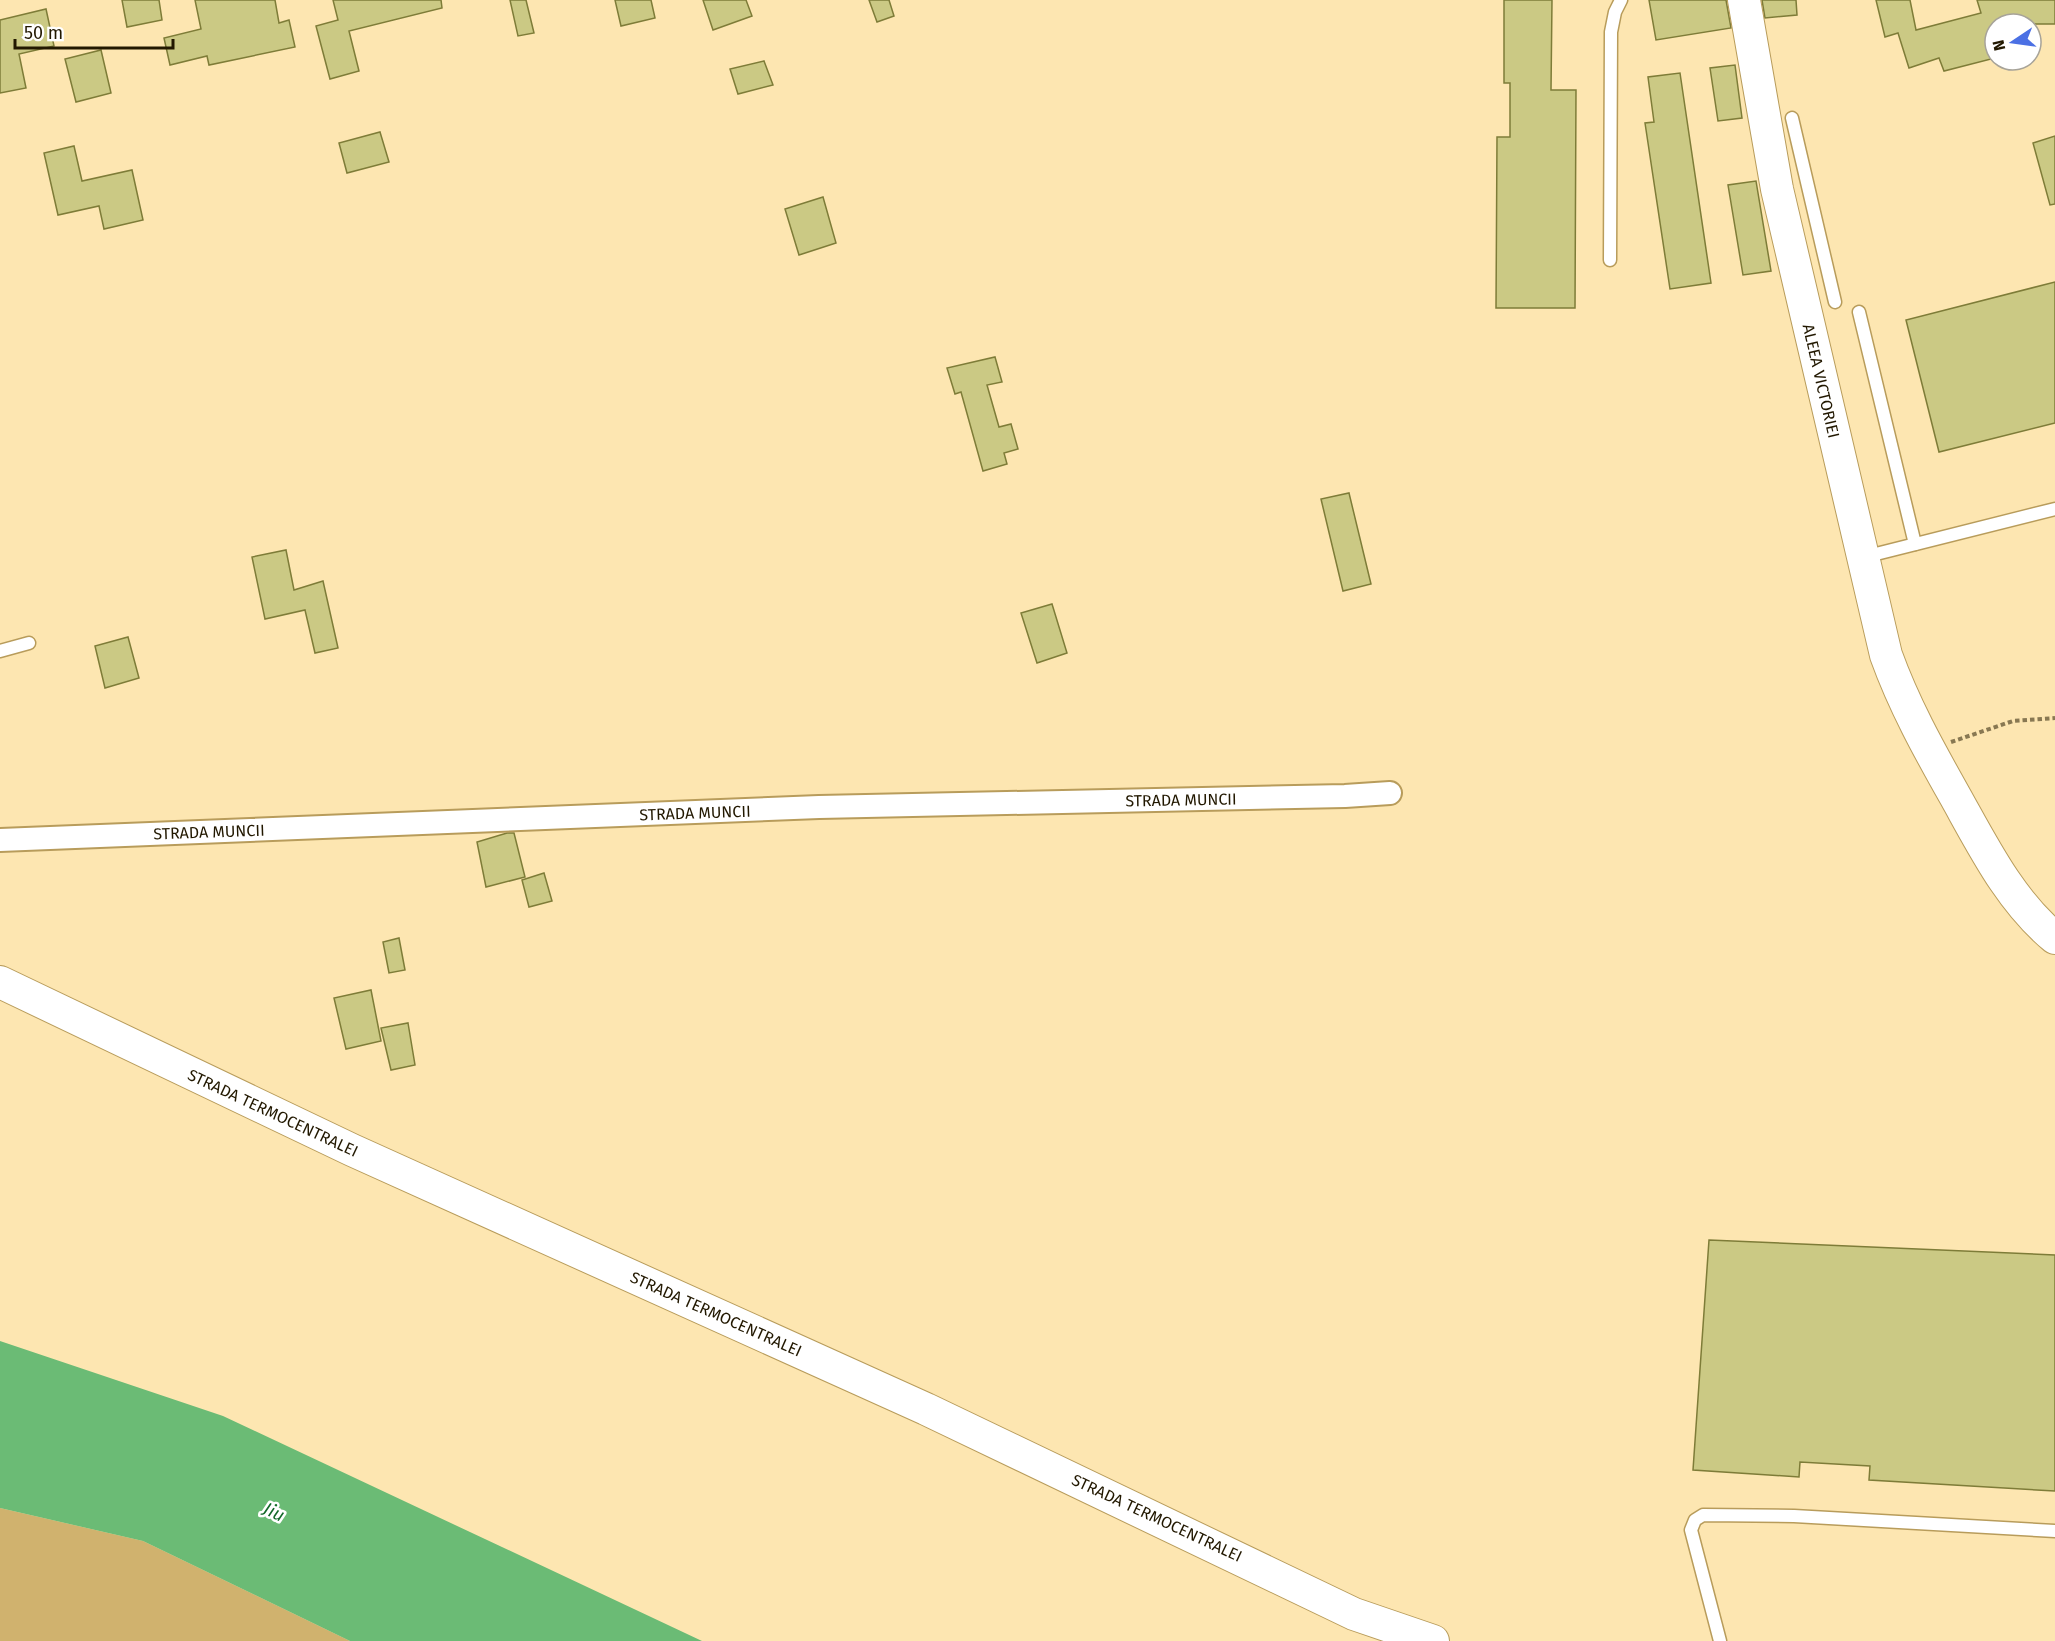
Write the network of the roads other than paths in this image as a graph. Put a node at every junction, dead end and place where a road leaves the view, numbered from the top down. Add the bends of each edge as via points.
1 (1621, 0) edge
2 (1744, 0) edge
3 (1792, 118) dead end
4 (1610, 260) dead end
5 (1835, 302) dead end
6 (1859, 312) dead end
7 (2055, 509) edge
8 (1915, 544) junction
9 (1862, 558) junction
10 (29, 643) dead end
11 (0, 651) edge
12 (1390, 792) dead end
13 (0, 840) edge
14 (2055, 938) edge
15 (0, 982) edge
16 (2055, 1531) edge
17 (1433, 1641) edge
18 (1720, 1641) edge

1 - 4 lane via 1614,12 1611,43
2 - 9 street, ALEEA VICTORIEI via 1777,189
3 - 5 lane
6 - 8 lane
7 - 8 lane
8 - 9 lane
9 - 14 street, ALEEA VICTORIEI via 1886,655 1907,710 1999,872 2027,911
10 - 11 lane
12 - 13 street, STRADA MUNCII via 819,807
15 - 17 street, STRADA TERMOCENTRALEI via 352,1150 937,1414 1354,1614
16 - 18 lane via 1794,1516 1703,1515 1695,1520 1691,1530

